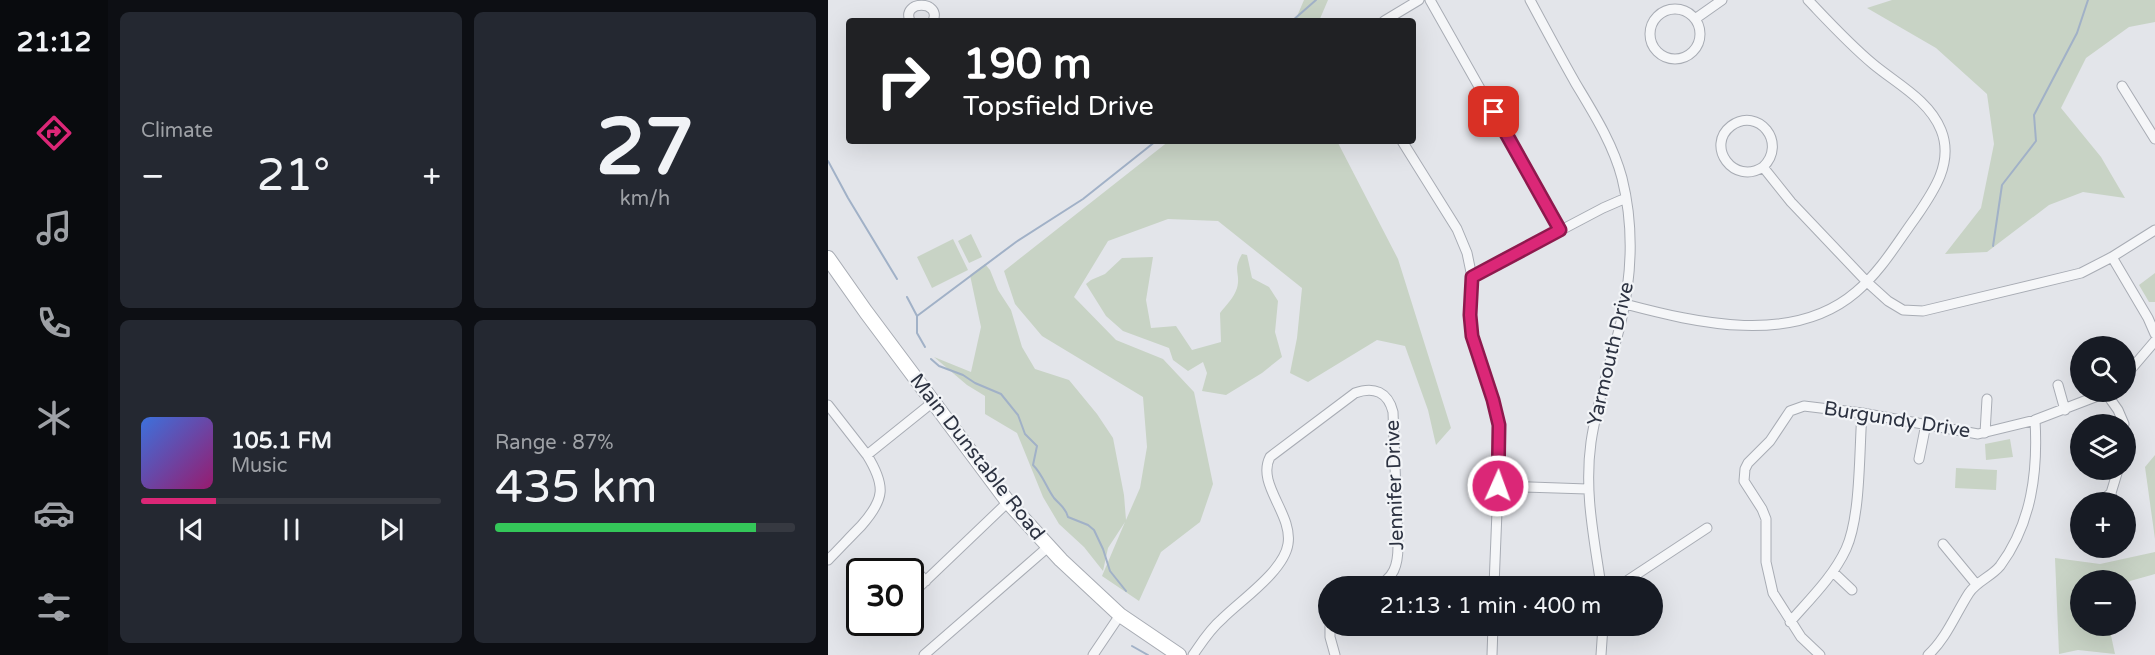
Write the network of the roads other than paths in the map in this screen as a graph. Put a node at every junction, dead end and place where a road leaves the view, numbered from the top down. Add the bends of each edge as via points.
1 (1419, 0) edge
2 (1431, 0) edge
3 (1530, 0) edge
4 (1722, 0) edge
5 (914, 1) edge
6 (1813, 2) edge
7 (910, 18) edge
8 (934, 18) edge
9 (1389, 18) edge
10 (1695, 19) junction
11 (2122, 86) dead end
12 (2155, 139) edge
13 (1404, 144) edge
14 (1763, 167) junction
15 (1626, 198) junction
16 (1560, 230) junction
17 (2155, 230) edge
18 (2112, 257) junction
19 (828, 258) edge
20 (1472, 277) junction
21 (1867, 282) junction
22 (1625, 304) junction
23 (2155, 334) edge
24 (2155, 341) edge
25 (2136, 363) edge
26 (2058, 385) dead end
27 (1987, 399) dead end
28 (933, 402) junction
29 (2084, 402) edge
30 (828, 405) edge
31 (2065, 410) junction
32 (1862, 413) junction
33 (2035, 420) junction
34 (1926, 424) junction
35 (1985, 433) junction
36 (867, 455) junction
37 (1919, 459) dead end
38 (1498, 486) junction
39 (1587, 489) junction
40 (1008, 502) junction
41 (1707, 528) dead end
42 (1943, 544) dead end
43 (1048, 547) junction
44 (829, 557) edge
45 (1833, 572) junction
46 (1391, 576) edge
47 (1494, 576) edge
48 (1600, 576) edge
49 (1634, 576) edge
50 (926, 580) edge
51 (1976, 584) junction
52 (1852, 590) dead end
53 (1120, 615) junction
54 (1790, 622) junction
55 (1330, 636) edge
56 (1493, 636) edge
57 (1602, 636) edge
58 (924, 655) edge
59 (1093, 655) edge
60 (1179, 655) edge
61 (1193, 655) edge
62 (1335, 655) edge
63 (1492, 655) edge
64 (1601, 655) edge
65 (1820, 655) edge
66 (1928, 655) edge

1 - 9 street
2 - 16 street
3 - 15 street, Yarmouth Drive via 1610,146
4 - 10 street
5 - 7 street
5 - 8 street via 932,5
6 - 21 street via 1857,50 1925,105 1942,131 1944,167 1938,183
10 - 10 street via 1700,39 1692,53 1672,59 1660,54 1651,41 1656,18 1662,12 1682,9
11 - 12 street
13 - 20 street via 1457,229
14 - 14 street via 1746,172 1727,163 1722,142 1725,133 1738,122 1761,125 1771,138 1773,150
14 - 21 street
15 - 16 street
15 - 22 street, Yarmouth Drive via 1631,258
16 - 20 street
17 - 18 street
18 - 21 street via 2072,275 1923,311 1897,307
18 - 23 street
19 - 28 main road, Main Dunstable Road
20 - 38 street via 1472,336 1499,425
21 - 22 street via 1828,311 1761,326 1725,324
22 - 39 street, Yarmouth Drive via 1596,415
24 - 25 street
26 - 31 street
27 - 35 street
28 - 36 street
28 - 40 main road, Main Dunstable Road
29 - 31 street, Burgundy Drive
30 - 36 street
31 - 33 street, Burgundy Drive
32 - 34 street, Burgundy Drive
32 - 45 street via 1853,528
32 - 54 street, Burgundy Drive via 1797,408 1786,416 1744,469 1744,480 1766,519 1770,586
33 - 35 street, Burgundy Drive
33 - 51 street via 2036,465 2027,511 1998,568
34 - 35 street, Burgundy Drive
34 - 37 street
36 - 44 street via 880,482 879,501
38 - 39 street
38 - 47 street
39 - 48 street, Yarmouth Drive
40 - 43 main road, Main Dunstable Road
40 - 50 street
41 - 49 street
42 - 51 street
43 - 53 main road, Main Dunstable Road
43 - 58 street
45 - 52 street
45 - 54 street
46 - 61 street, Jennifer Drive via 1398,555 1393,412 1387,397 1368,389 1355,393 1270,457 1267,478 1288,527 1287,551 1276,567 1214,626
51 - 66 street
53 - 59 street
53 - 60 main road, Main Dunstable Road
54 - 65 street, Burgundy Drive
55 - 62 street
56 - 63 street
57 - 64 street

